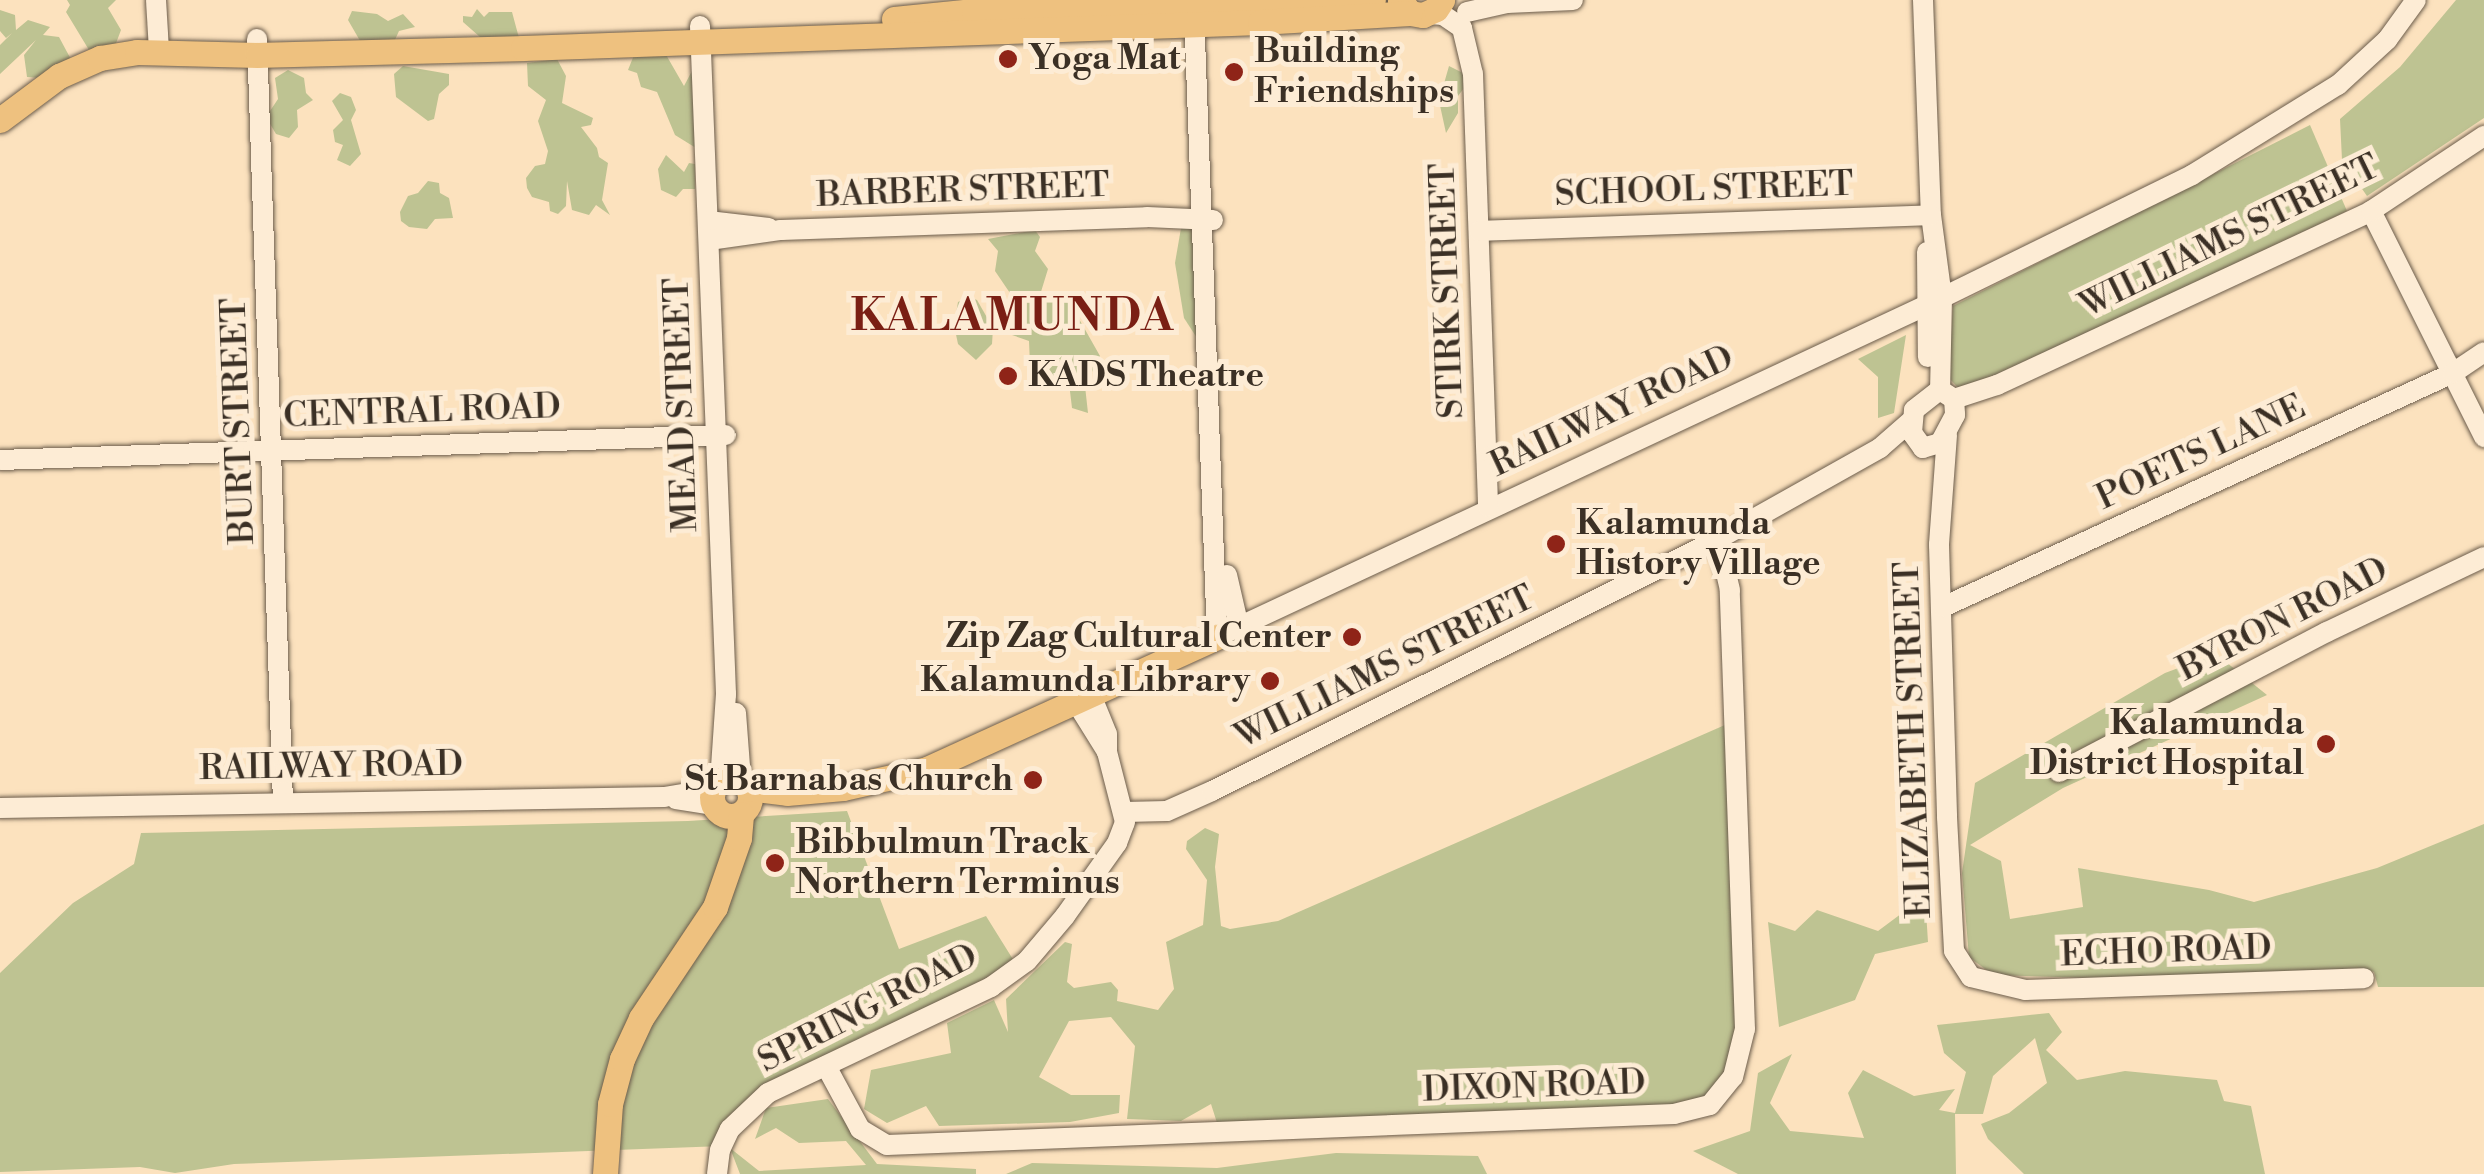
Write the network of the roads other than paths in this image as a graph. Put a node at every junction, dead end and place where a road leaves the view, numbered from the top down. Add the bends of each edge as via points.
1 (156, 0) edge
2 (1373, 0) edge
3 (1573, 0) edge
4 (1923, 0) edge
5 (2416, 0) edge
6 (1433, 6) edge
7 (1069, 12) edge
8 (1201, 14) junction
9 (707, 33) junction
10 (258, 47) junction
11 (159, 51) junction
12 (1473, 74) junction
13 (0, 120) edge
14 (2484, 136) edge
15 (2371, 210) junction
16 (1208, 213) junction
17 (1932, 215) junction
18 (714, 231) junction
19 (1478, 231) junction
20 (1935, 301) junction
21 (2484, 352) edge
22 (2453, 373) junction
23 (1944, 400) junction
24 (720, 435) junction
25 (1946, 435) junction
26 (1917, 437) junction
27 (2484, 437) edge
28 (274, 450) junction
29 (0, 460) edge
30 (1939, 495) junction
31 (1488, 507) junction
32 (1718, 539) junction
33 (2484, 557) edge
34 (1943, 607) junction
35 (1228, 632) junction
36 (1083, 699) junction
37 (2060, 772) dead end
38 (730, 797) junction
39 (283, 802) junction
40 (0, 808) edge
41 (1125, 812) junction
42 (1971, 977) joint
43 (2364, 978) dead end
44 (826, 1066) junction
45 (605, 1174) edge
46 (717, 1174) edge

1 - 11 street
2 - 8 main road
3 - 6 street
4 - 17 street
5 - 20 street, RAILWAY ROAD via 2364,63 2298,113 2192,175
6 - 8 main road
6 - 12 street, STIRK STREET via 1462,28
6 - 12 street, STIRK STREET via 1478,35
7 - 8 main road
7 - 9 main road
8 - 16 street
9 - 10 main road
9 - 18 street, MEAD STREET
10 - 11 main road
10 - 28 street, BURT STREET
11 - 13 main road via 78,67
12 - 19 street, STIRK STREET
14 - 15 street, WILLIAMS STREET
15 - 22 street
15 - 23 street, WILLIAMS STREET via 1997,385
16 - 18 street, BARBER STREET
16 - 35 street
17 - 19 street, SCHOOL STREET
17 - 20 street
18 - 24 street, MEAD STREET
19 - 31 street, STIRK STREET
20 - 23 street
20 - 31 street, RAILWAY ROAD
21 - 22 street, POETS LANE
22 - 27 street
22 - 34 street, POETS LANE
23 - 25 street, ELIZABETH STREET
23 - 26 street
24 - 28 street, CENTRAL ROAD
24 - 38 street, MEAD STREET
25 - 26 street via 1940,443
25 - 30 street, ELIZABETH STREET
26 - 30 street, ELIZABETH STREET
26 - 32 street, WILLIAMS STREET via 1880,448
28 - 29 street, CENTRAL ROAD
28 - 39 street, BURT STREET
30 - 34 street, ELIZABETH STREET
31 - 35 street, RAILWAY ROAD
32 - 41 street, WILLIAMS STREET via 1200,796 1159,812
32 - 44 street, DIXON ROAD via 1730,590 1746,1030 1733,1077 1710,1105 1674,1114 887,1144 860,1129
33 - 37 street, BYRON ROAD
34 - 42 street, ELIZABETH STREET via 1954,951
35 - 36 main road, RAILWAY ROAD
36 - 38 main road, RAILWAY ROAD via 927,769 867,784
36 - 41 street via 1107,734
38 - 39 street, RAILWAY ROAD
38 - 45 main road via 730,864 705,926 641,1018 622,1059 610,1104
39 - 40 street, RAILWAY ROAD
41 - 44 street, SPRING ROAD via 1117,843 1026,961 959,1005
42 - 43 street, ECHO ROAD via 2026,990
44 - 46 street, SPRING ROAD via 748,1110 720,1150

